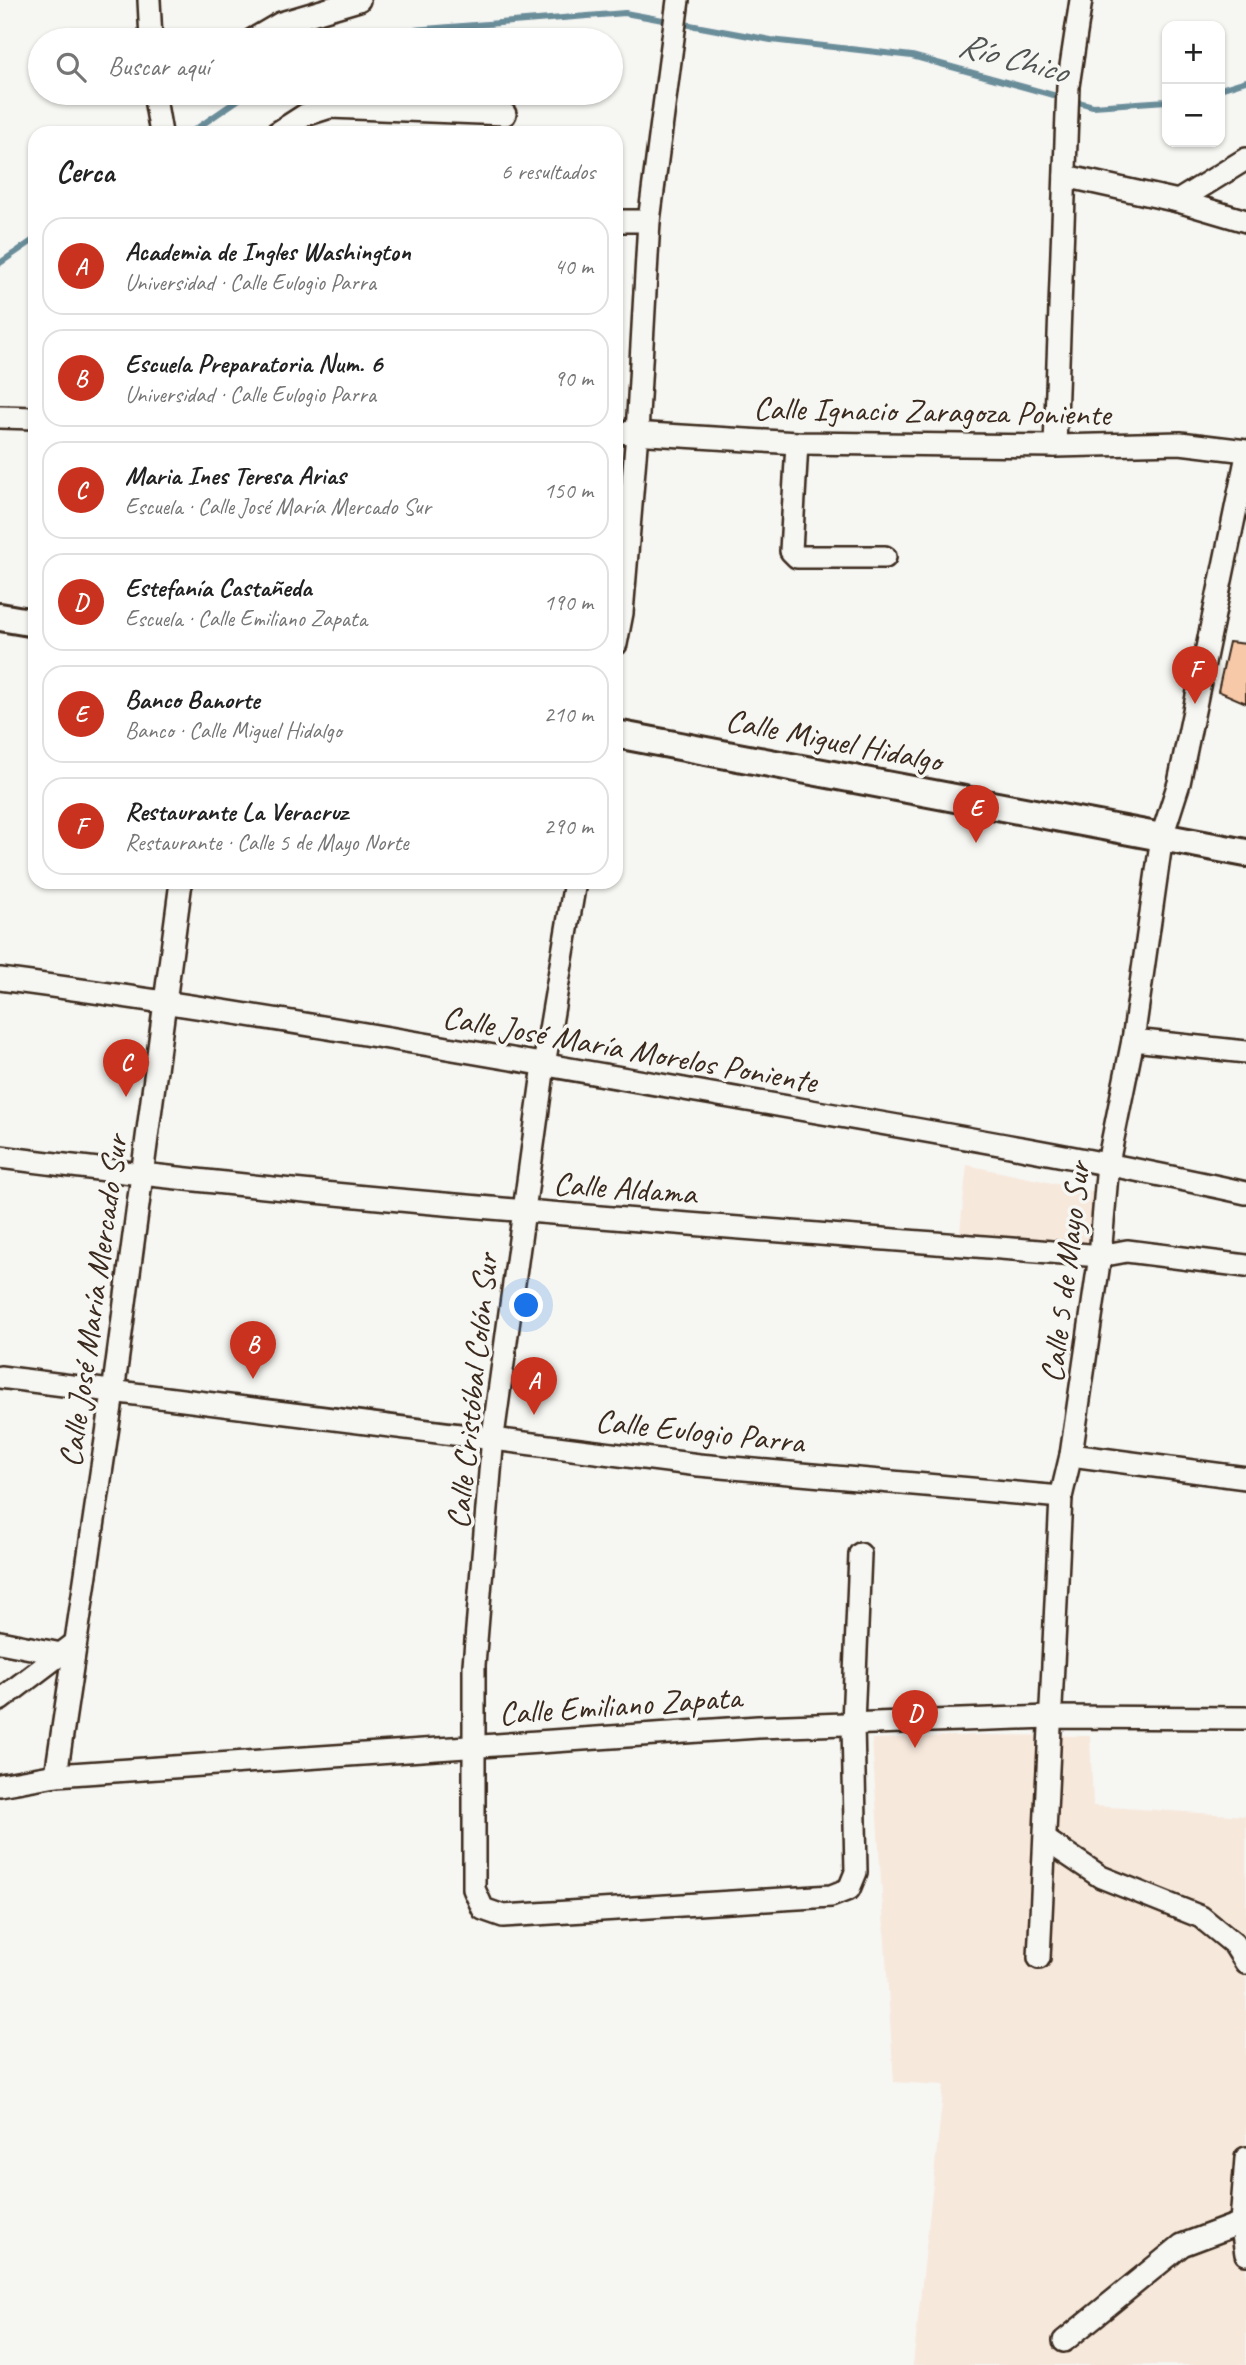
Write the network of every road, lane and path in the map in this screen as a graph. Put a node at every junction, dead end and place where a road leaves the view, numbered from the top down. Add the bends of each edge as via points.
1 (149, 0) edge
2 (359, 0) edge
3 (678, 0) edge
4 (1081, 0) edge
5 (150, 28) edge
6 (273, 28) edge
7 (156, 105) edge
8 (505, 114) dead end
9 (160, 126) edge
10 (287, 126) edge
11 (1246, 159) edge
12 (1065, 176) junction
13 (1178, 201) junction
14 (623, 220) edge
15 (649, 221) junction
16 (1246, 221) edge
17 (0, 417) edge
18 (28, 418) edge
19 (626, 433) edge
20 (797, 443) junction
21 (1055, 446) junction
22 (1246, 450) edge
23 (1246, 460) edge
24 (885, 557) dead end
25 (623, 569) edge
26 (0, 617) edge
27 (28, 622) edge
28 (623, 735) edge
29 (1162, 836) junction
30 (1246, 853) edge
31 (180, 889) edge
32 (574, 889) edge
33 (0, 979) edge
34 (164, 1001) junction
35 (1133, 1040) junction
36 (1246, 1052) edge
37 (544, 1065) junction
38 (0, 1157) edge
39 (1108, 1163) junction
40 (140, 1175) junction
41 (1246, 1193) edge
42 (523, 1211) junction
43 (1100, 1256) junction
44 (1246, 1266) edge
45 (0, 1377) edge
46 (113, 1393) junction
47 (493, 1436) junction
48 (1071, 1455) junction
49 (1246, 1478) edge
50 (1061, 1497) junction
51 (860, 1553) dead end
52 (0, 1642) edge
53 (68, 1649) junction
54 (0, 1700) edge
55 (1049, 1717) junction
56 (1246, 1718) edge
57 (853, 1723) junction
58 (473, 1746) junction
59 (56, 1775) junction
60 (0, 1785) edge
61 (1046, 1840) junction
62 (1038, 1958) dead end
63 (1246, 1963) edge
64 (1246, 2158) edge
65 (1243, 2222) edge
66 (1246, 2255) edge
67 (1064, 2341) dead end

1 - 5 street
2 - 6 street
3 - 15 street
4 - 12 street via 1068,86
7 - 9 street
8 - 10 street via 330,107
11 - 13 street
12 - 13 street
12 - 21 street
13 - 16 street
14 - 15 street
15 - 19 street
17 - 18 street
19 - 20 street, Calle Ignacio Zaragoza Poniente
19 - 25 street
20 - 21 street, Calle Ignacio Zaragoza Poniente
20 - 24 street via 791,551 797,557
21 - 22 street, Calle Ignacio Zaragoza Poniente via 1180,443
23 - 29 street, Calle 5 de Mayo Sur via 1179,783
26 - 27 main road
28 - 29 main road, Calle Miguel Hidalgo
29 - 30 main road, Calle Miguel Hidalgo
29 - 35 street, Calle 5 de Mayo Sur
31 - 34 street, Calle José María Mercado Sur
32 - 37 street, Calle Cristóbal Colón Sur
33 - 34 street, Calle José María Morelos Poniente
34 - 37 street, Calle José María Morelos Poniente
34 - 40 street, Calle José María Mercado Sur
35 - 36 street
35 - 39 street, Calle 5 de Mayo Sur
37 - 39 street, Calle José María Morelos Poniente
37 - 42 street, Calle Cristóbal Colón Sur
38 - 40 street, Calle Aldama
39 - 41 street, Calle José María Morelos Poniente
39 - 43 street, Calle 5 de Mayo Sur
40 - 42 street, Calle Aldama
40 - 46 street, Calle José María Mercado Sur
42 - 43 street, Calle Aldama
42 - 47 street, Calle Cristóbal Colón Sur
43 - 44 street, Calle Aldama via 1127,1251
43 - 48 street, Calle 5 de Mayo Sur
45 - 46 street, Calle Eulogio Parra
46 - 47 street, Calle Eulogio Parra
46 - 53 street, Calle José María Mercado Sur
47 - 50 street, Calle Eulogio Parra via 699,1465
47 - 58 street, Calle Cristóbal Colón Sur via 474,1665
48 - 49 street
48 - 50 street, Calle 5 de Mayo Sur
50 - 55 street, Calle 5 de Mayo Sur
51 - 57 street
52 - 53 street
53 - 54 street
53 - 59 street, Calle José María Mercado Sur
55 - 56 street, Calle Emiliano Zapata
55 - 57 street, Calle Emiliano Zapata
55 - 61 street, Calle 5 de Mayo Sur
57 - 58 street, Calle Emiliano Zapata
57 - 58 street, Calle Cristóbal Colón Sur via 856,1872 849,1889 831,1896 503,1916 483,1909 474,1889
58 - 59 street, Calle Emiliano Zapata
59 - 60 street, Calle Emiliano Zapata
61 - 62 street, Calle 5 de Mayo Sur
61 - 63 street via 1101,1877 1201,1917 1234,1944
64 - 65 street
65 - 66 street
65 - 67 street via 1182,2245

